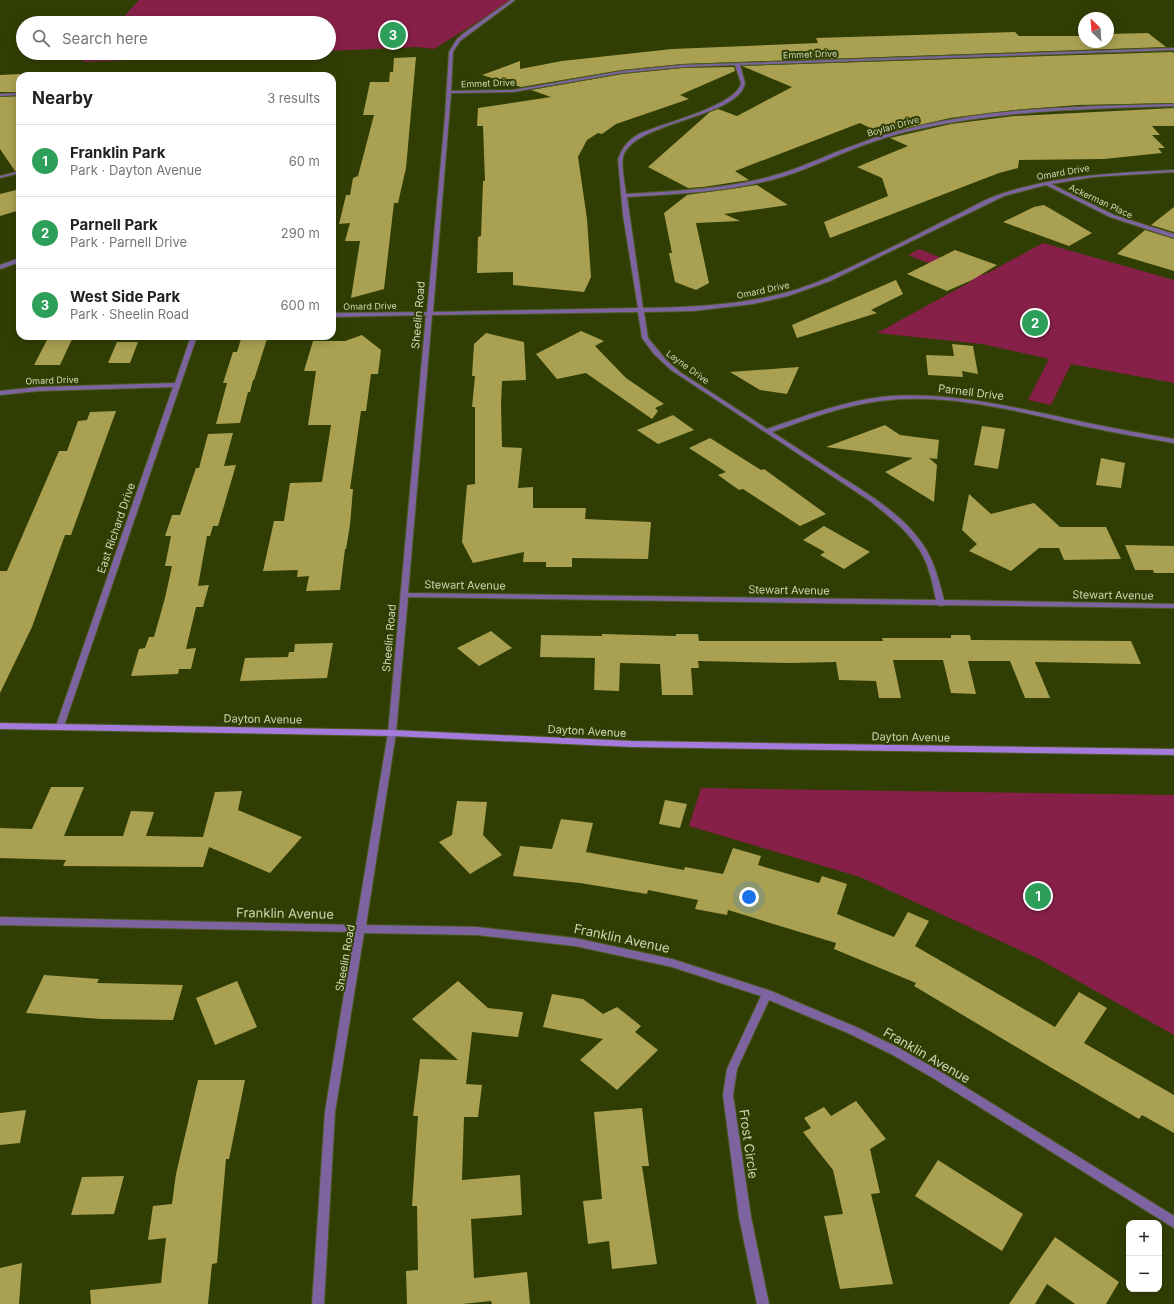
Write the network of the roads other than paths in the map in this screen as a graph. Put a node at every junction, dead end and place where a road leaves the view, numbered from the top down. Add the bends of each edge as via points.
1 (513, 0) edge
2 (1174, 49) edge
3 (737, 64) junction
4 (449, 92) junction
5 (16, 94) edge
6 (0, 95) edge
7 (1174, 105) edge
8 (1174, 171) edge
9 (16, 173) edge
10 (0, 177) edge
11 (1046, 183) junction
12 (624, 196) junction
13 (1174, 236) edge
14 (16, 261) edge
15 (0, 267) edge
16 (641, 310) junction
17 (429, 314) junction
18 (336, 315) edge
19 (193, 340) edge
20 (177, 385) junction
21 (0, 393) edge
22 (767, 431) junction
23 (1174, 441) edge
24 (404, 595) junction
25 (941, 604) junction
26 (1174, 606) edge
27 (0, 726) edge
28 (60, 726) junction
29 (392, 733) junction
30 (1174, 752) edge
31 (0, 921) edge
32 (361, 928) junction
33 (767, 994) junction
34 (1174, 1222) edge
35 (318, 1304) edge
36 (763, 1304) edge

1 - 4 street, Sheelin Road via 465,34 454,46 451,52
2 - 3 street, Emmet Drive
3 - 4 street, Emmet Drive via 642,70 513,91
3 - 12 street, Layne Drive via 743,83 734,97 651,130 627,145 620,159
4 - 17 street, Sheelin Road
5 - 6 street
7 - 12 street, Boylan Drive via 1046,110 971,117 885,136 796,171 761,181 708,190
8 - 11 street, Omard Drive via 1092,176
9 - 10 street
11 - 13 street, Ackerman Place via 1112,216
11 - 16 street, Omard Drive via 993,199 828,280 802,290 734,305
12 - 16 street, Layne Drive
14 - 15 street
16 - 17 street, Omard Drive
16 - 22 street, Layne Drive via 645,338 661,360
17 - 18 street, Omard Drive
17 - 24 street, Sheelin Road
19 - 20 street, East Richard Drive
20 - 21 street, Omard Drive via 38,389
20 - 28 street, East Richard Drive
22 - 23 street, Parnell Drive via 850,404 890,398 946,398 1011,407 1125,433
22 - 25 street, Layne Drive via 898,520 913,536 926,556
24 - 25 street, Stewart Avenue
24 - 29 street, Sheelin Road
25 - 26 street, Stewart Avenue
27 - 28 main road, Dayton Avenue
28 - 29 main road, Dayton Avenue
29 - 30 main road, Dayton Avenue via 632,744
29 - 32 street, Sheelin Road
31 - 32 street, Franklin Avenue
32 - 33 street, Franklin Avenue via 477,931 575,942 672,963
32 - 35 street, Sheelin Road via 330,1112
33 - 34 street, Franklin Avenue via 852,1030 907,1058
33 - 36 street, Frost Circle via 732,1068 728,1095 745,1217

